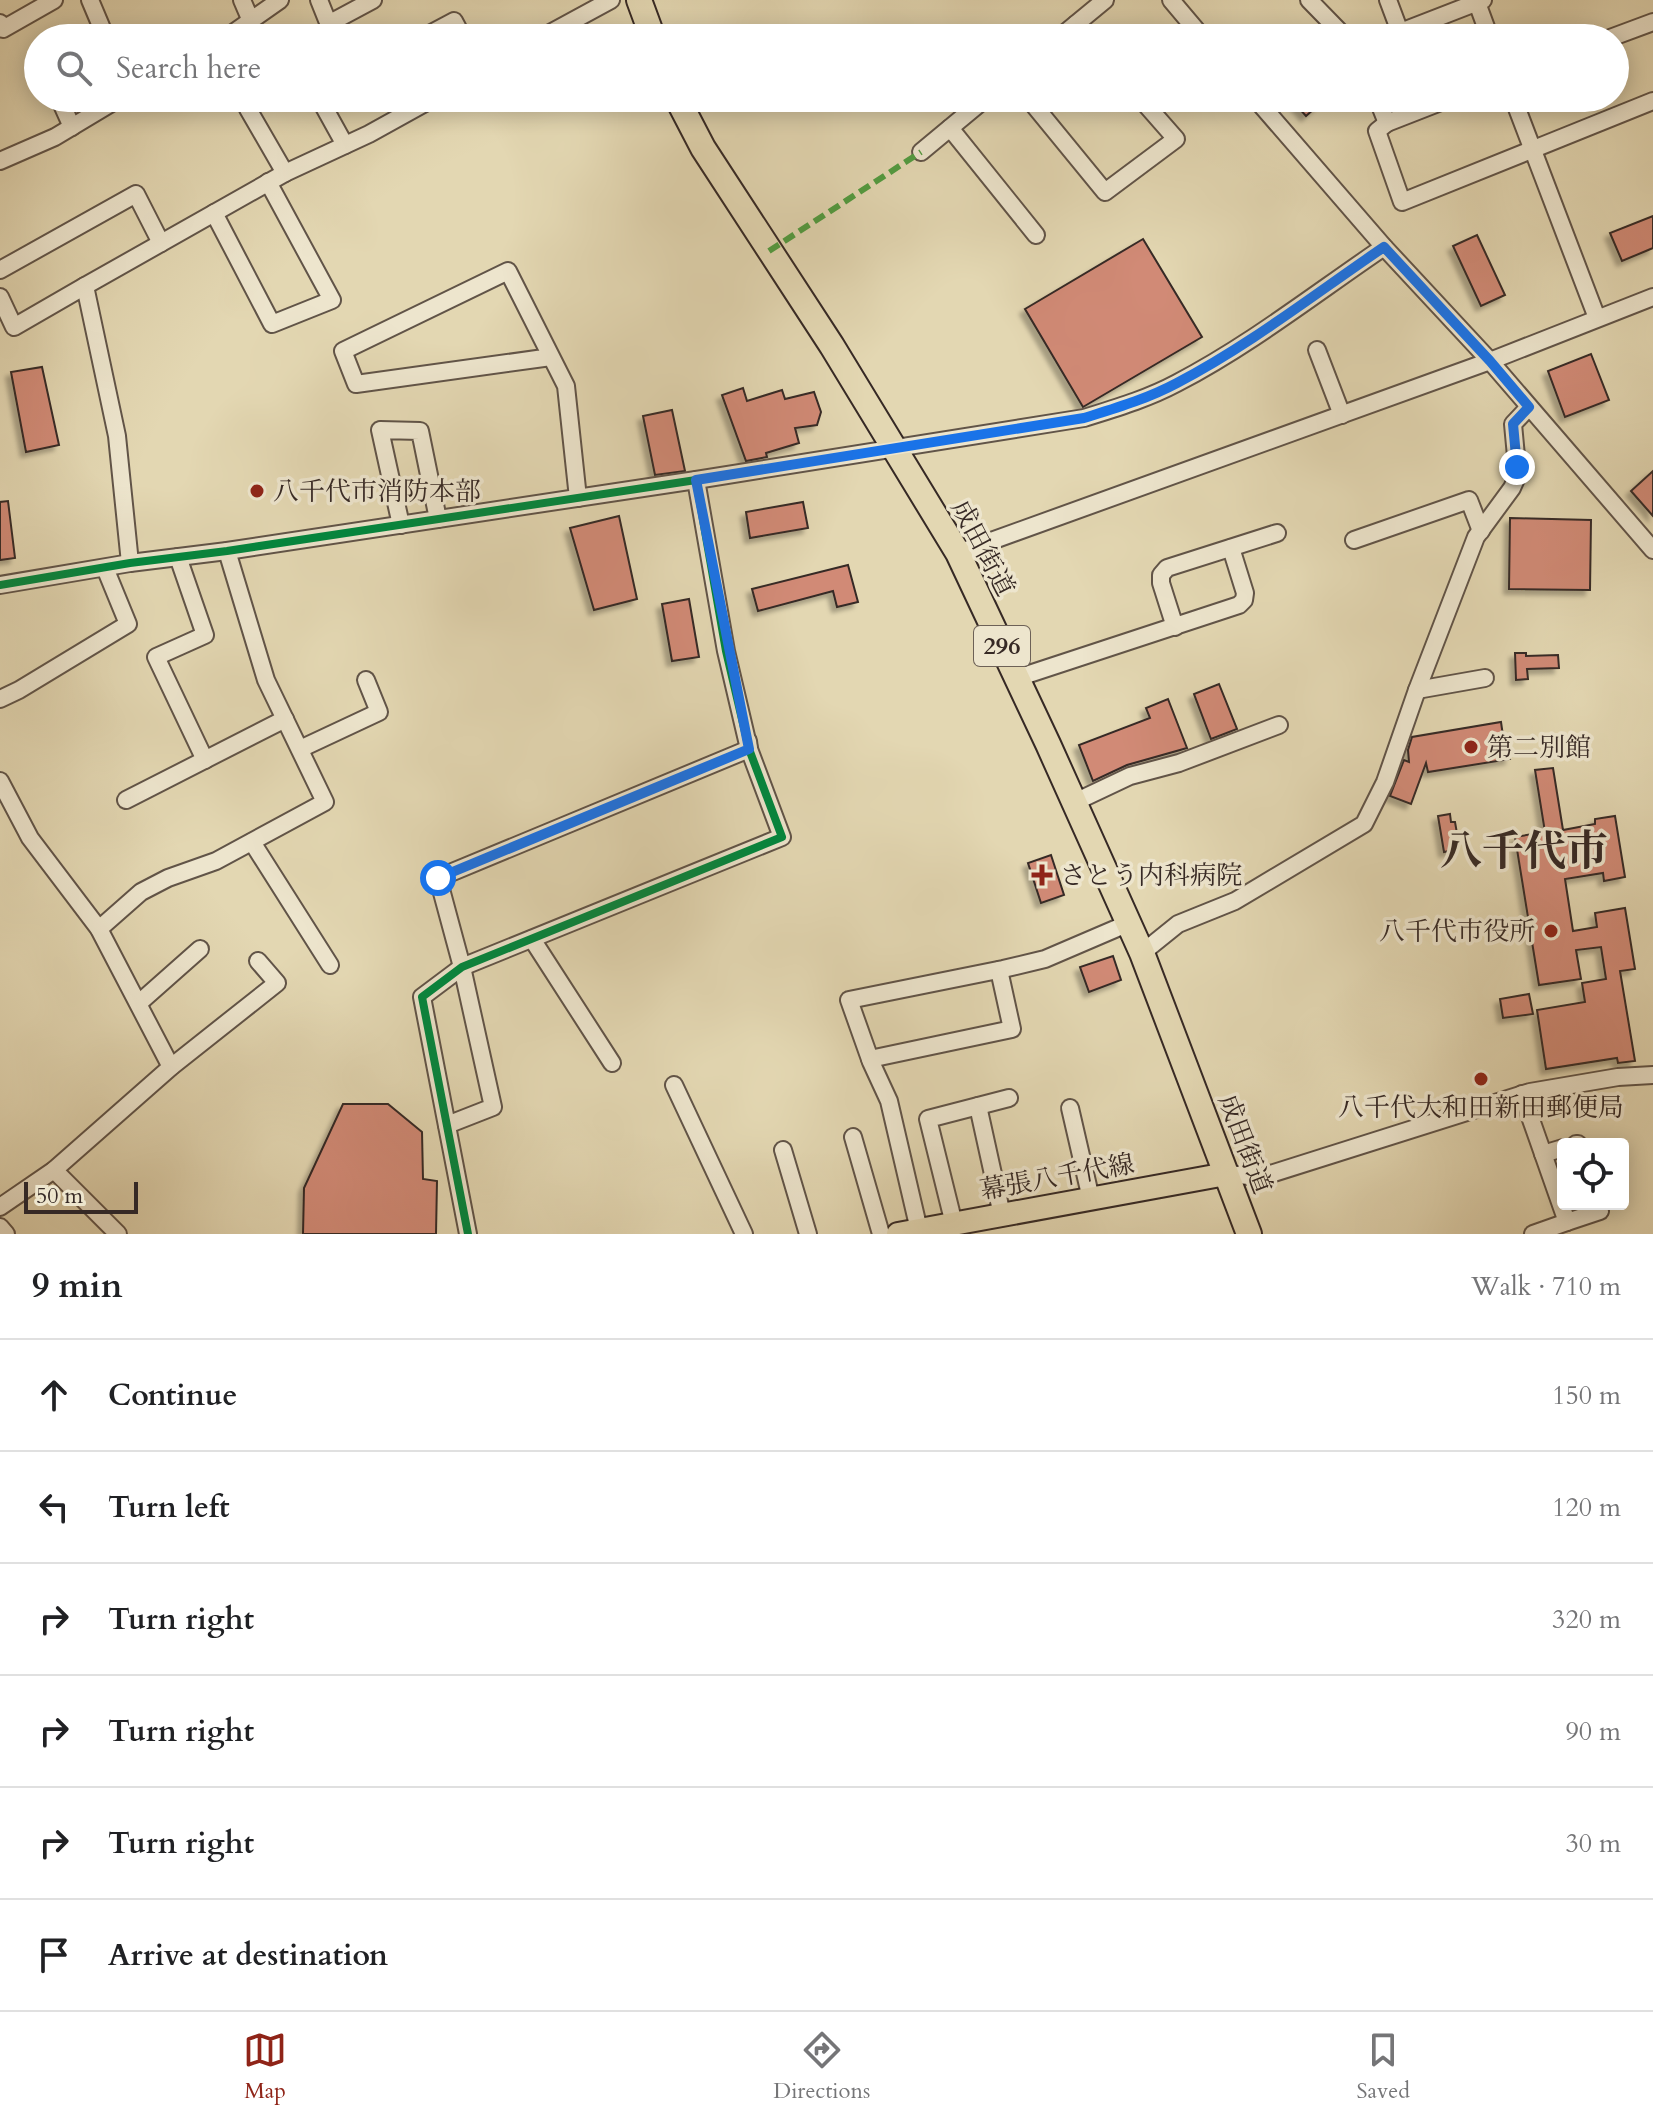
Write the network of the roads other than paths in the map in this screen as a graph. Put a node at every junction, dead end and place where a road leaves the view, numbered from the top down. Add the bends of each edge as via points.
1 (54, 0) edge
2 (90, 0) edge
3 (242, 0) edge
4 (280, 0) edge
5 (319, 0) edge
6 (373, 0) edge
7 (611, 0) edge
8 (639, 0) edge
9 (1105, 0) edge
10 (1171, 0) edge
11 (1309, 0) edge
12 (1388, 0) edge
13 (1478, 1) edge
14 (251, 21) junction
15 (1653, 22) edge
16 (0, 23) edge
17 (100, 24) edge
18 (247, 24) edge
19 (567, 24) edge
20 (648, 24) edge
21 (1076, 24) edge
22 (1191, 24) edge
23 (1332, 24) edge
24 (1391, 24) edge
25 (1420, 24) edge
26 (1485, 24) edge
27 (1629, 31) edge
28 (1653, 101) edge
29 (1629, 111) edge
30 (65, 112) edge
31 (97, 112) edge
32 (250, 112) edge
33 (327, 112) edge
34 (409, 112) edge
35 (685, 112) edge
36 (969, 112) edge
37 (1039, 112) edge
38 (1152, 112) edge
39 (1267, 112) edge
40 (1383, 112) edge
41 (1415, 112) edge
42 (1518, 112) edge
43 (1626, 112) edge
44 (1387, 123) junction
45 (72, 127) junction
46 (950, 128) junction
47 (345, 145) junction
48 (1533, 149) junction
49 (921, 152) dead end
50 (0, 161) edge
51 (285, 173) junction
52 (268, 182) junction
53 (214, 213) junction
54 (1036, 235) dead end
55 (161, 243) junction
56 (1384, 247) junction
57 (0, 270) edge
58 (85, 286) junction
59 (0, 297) edge
60 (1653, 297) edge
61 (1597, 318) junction
62 (1317, 350) dead end
63 (551, 357) junction
64 (1490, 361) junction
65 (1529, 407) junction
66 (1342, 415) junction
67 (895, 449) junction
68 (696, 480) junction
69 (578, 498) junction
70 (438, 519) junction
71 (401, 525) junction
72 (1481, 531) junction
73 (1277, 533) dead end
74 (1354, 540) dead end
75 (1231, 548) junction
76 (1653, 550) edge
77 (227, 551) junction
78 (958, 553) junction
79 (178, 557) junction
80 (130, 563) junction
81 (105, 568) junction
82 (0, 585) edge
83 (1175, 627) junction
84 (1017, 678) junction
85 (1485, 678) dead end
86 (366, 680) dead end
87 (1417, 690) junction
88 (0, 699) edge
89 (285, 719) junction
90 (1279, 725) dead end
91 (300, 749) junction
92 (749, 749) junction
93 (205, 760) junction
94 (0, 781) edge
95 (126, 800) dead end
96 (1075, 802) junction
97 (252, 842) junction
98 (1129, 923) junction
99 (99, 929) junction
100 (532, 939) junction
101 (200, 949) dead end
102 (1142, 953) junction
103 (258, 961) dead end
104 (330, 965) dead end
105 (462, 967) junction
106 (999, 970) junction
107 (139, 1003) junction
108 (870, 1059) junction
109 (612, 1063) dead end
110 (171, 1067) junction
111 (1653, 1075) edge
112 (674, 1085) dead end
113 (1522, 1094) junction
114 (1009, 1098) dead end
115 (978, 1106) junction
116 (1070, 1108) dead end
117 (447, 1125) junction
118 (853, 1137) dead end
119 (783, 1150) dead end
120 (1557, 1150) edge
121 (1543, 1154) junction
122 (54, 1170) junction
123 (1226, 1174) junction
124 (1091, 1199) junction
125 (0, 1207) edge
126 (1600, 1210) edge
127 (1002, 1215) junction
128 (1567, 1222) junction
129 (954, 1224) junction
130 (0, 1227) edge
131 (909, 1232) edge
132 (6, 1234) edge
133 (118, 1234) edge
134 (468, 1234) edge
135 (744, 1234) edge
136 (808, 1234) edge
137 (881, 1234) edge
138 (1249, 1234) edge
139 (1533, 1234) edge

1 - 16 street via 3,29
2 - 17 street
3 - 14 street
4 - 14 street
5 - 6 street via 330,23
7 - 19 street
8 - 20 highway
9 - 21 street
10 - 22 street
11 - 23 street
12 - 24 street
13 - 25 street
13 - 26 street
14 - 18 street
15 - 27 street
28 - 29 street
30 - 45 street
31 - 45 street
32 - 51 street
33 - 47 street
34 - 47 street
35 - 67 highway, 成田街道 / 296
36 - 46 street
37 - 38 street via 1105,192 1176,139
39 - 56 street
40 - 44 street
41 - 44 street
42 - 48 street
43 - 48 street
44 - 48 street via 1377,131 1402,202
45 - 50 street
46 - 49 street
46 - 54 street
47 - 51 street
48 - 61 street
51 - 52 street
52 - 53 street
52 - 53 street via 332,300 272,324
53 - 55 street
55 - 57 street via 136,194
55 - 58 street
56 - 64 street
56 - 67 street via 1225,355 1139,401 1084,418
58 - 59 street via 14,327
58 - 80 street via 117,436
60 - 61 street
61 - 64 street
62 - 66 street
63 - 63 street via 508,271 343,351 356,384
63 - 69 street via 566,386
64 - 65 street
64 - 66 street
65 - 72 street via 1513,424 1516,479
65 - 76 street
66 - 78 street
67 - 68 street
67 - 78 highway, 成田街道 / 296
68 - 69 street
68 - 92 street
69 - 70 street
70 - 71 street
70 - 71 street via 420,431 380,430
71 - 77 street
72 - 74 street via 1469,500
72 - 87 street
73 - 75 street
75 - 83 street via 1244,600
75 - 83 street via 1167,568 1161,575
77 - 79 street
77 - 89 street via 266,680
78 - 84 highway, 成田街道 / 296
79 - 80 street
79 - 93 street via 205,635 156,657
80 - 81 street
81 - 82 street
81 - 88 street via 128,624
83 - 84 street
84 - 96 highway, 成田街道 / 296
85 - 87 street
86 - 91 street via 379,712
87 - 102 street via 1385,782 1364,824 1235,901 1178,924
89 - 91 street
89 - 93 street
90 - 96 street via 1130,776
91 - 97 street via 325,802
92 - 100 street via 782,837
92 - 105 street via 438,878
93 - 95 street
94 - 99 street via 30,838
96 - 98 highway, 成田街道 / 296
97 - 99 street via 141,892
97 - 104 street
98 - 102 highway, 成田街道 / 296
98 - 106 street via 1045,959
99 - 107 street
100 - 105 street
100 - 109 street
101 - 107 street
102 - 123 highway, 成田街道 / 296
103 - 110 street via 277,983
105 - 117 street via 422,997
105 - 117 street via 493,1107
106 - 108 street via 1012,1029
106 - 108 street via 849,1000
107 - 110 street
108 - 131 street via 889,1101
110 - 122 street
111 - 113 street
112 - 135 street
113 - 121 street
113 - 123 street via 1261,1177
114 - 115 street
115 - 127 street
115 - 129 street via 928,1119
116 - 124 street
117 - 134 street
118 - 137 street
119 - 136 street
120 - 121 street
121 - 128 street
122 - 125 street
122 - 133 street
123 - 124 main road, 幕張八千代線
123 - 138 highway, 成田街道 / 296
124 - 127 main road, 幕張八千代線
126 - 128 street
127 - 129 main road, 幕張八千代線
128 - 139 street
129 - 131 main road, 幕張八千代線
130 - 132 street

